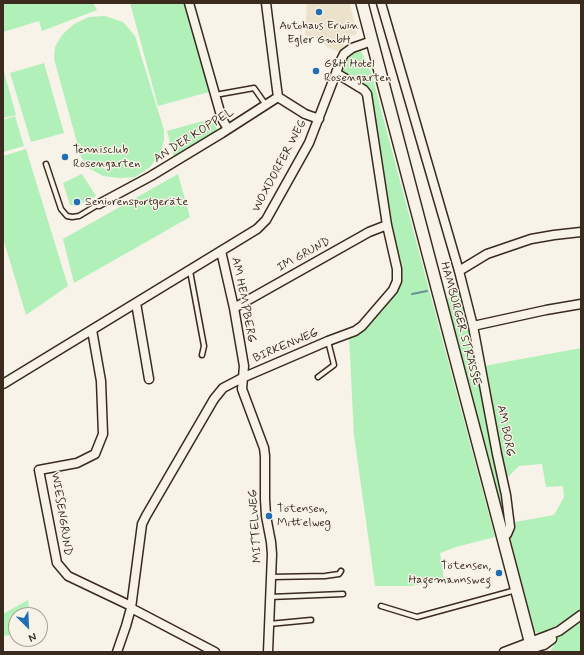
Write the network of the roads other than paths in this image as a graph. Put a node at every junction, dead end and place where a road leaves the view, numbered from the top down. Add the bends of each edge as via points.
1 (189, 3) edge
2 (266, 3) edge
3 (362, 3) edge
4 (382, 4) edge
5 (372, 41) junction
6 (336, 74) junction
7 (215, 95) junction
8 (278, 97) junction
9 (266, 105) junction
10 (319, 119) junction
11 (228, 129) junction
12 (46, 164) dead end
13 (99, 204) joint
14 (387, 225) junction
15 (581, 232) edge
16 (221, 252) junction
17 (190, 271) junction
18 (459, 271) junction
19 (136, 303) junction
20 (581, 304) edge
21 (234, 308) junction
22 (473, 326) junction
23 (92, 330) junction
24 (328, 341) junction
25 (202, 355) dead end
26 (318, 377) dead end
27 (242, 378) junction
28 (149, 379) dead end
29 (3, 384) edge
30 (502, 537) junction
31 (341, 571) dead end
32 (271, 577) junction
33 (517, 590) junction
34 (343, 594) dead end
35 (270, 597) junction
36 (381, 606) dead end
37 (131, 607) junction
38 (581, 615) edge
39 (311, 620) dead end
40 (269, 624) junction
41 (559, 631) junction
42 (552, 640) junction
43 (532, 647) edge
44 (117, 652) edge
45 (215, 652) edge
46 (268, 652) edge
47 (504, 652) edge
48 (519, 652) edge
49 (544, 652) edge

1 - 7 street
2 - 8 street
3 - 5 main road, HAMBURGER STRASSE
4 - 18 street, AM BORG
5 - 6 street, WOXDORFER WEG via 352,48 344,54
5 - 30 main road, HAMBURGER STRASSE
6 - 10 street, WOXDORFER WEG
6 - 14 street, BIRKENWEG via 367,94
7 - 9 lane via 254,88
7 - 11 street via 222,119
8 - 9 street, AN DER KOPPEL
8 - 10 street via 305,114
9 - 11 street, AN DER KOPPEL
10 - 16 street, WOXDORFER WEG via 310,142 266,220 258,229
11 - 13 street, AN DER KOPPEL
12 - 13 lane via 61,209 67,216 79,216
14 - 21 street, IM GRUND via 369,232
14 - 24 street, BIRKENWEG via 398,269 396,285 362,326
15 - 18 street via 531,239 487,254
16 - 17 street, WOXDORFER WEG
16 - 21 street, AM HEMPBERG
17 - 19 street, WOXDORFER WEG
17 - 25 lane via 204,346
18 - 22 street, AM BORG
19 - 23 street, WOXDORFER WEG
19 - 28 street
20 - 22 street
21 - 27 street, AM HEMPBERG via 244,366
22 - 30 street, AM BORG via 506,495 510,527 507,534
23 - 29 street, WOXDORFER WEG
23 - 37 street, WIESENGRUND via 100,381 103,434 95,454 77,463 39,470 57,563 68,576
24 - 26 lane via 334,365
24 - 27 street, BIRKENWEG
27 - 32 street, MITTELWEG via 242,389 264,448 264,499 271,542
27 - 37 street, BIRKENWEG via 223,388 214,399 142,524
30 - 33 main road, HAMBURGER STRASSE
31 - 32 lane via 325,576
32 - 35 street, MITTELWEG
33 - 36 lane via 417,617
33 - 43 main road, HAMBURGER STRASSE
34 - 35 lane
35 - 40 street, MITTELWEG
37 - 44 street, BIRKENWEG
37 - 45 street
38 - 41 street
39 - 40 lane
40 - 46 street, MITTELWEG
41 - 42 street
41 - 43 street
42 - 43 street via 544,645
42 - 49 street
43 - 47 street
43 - 48 street

